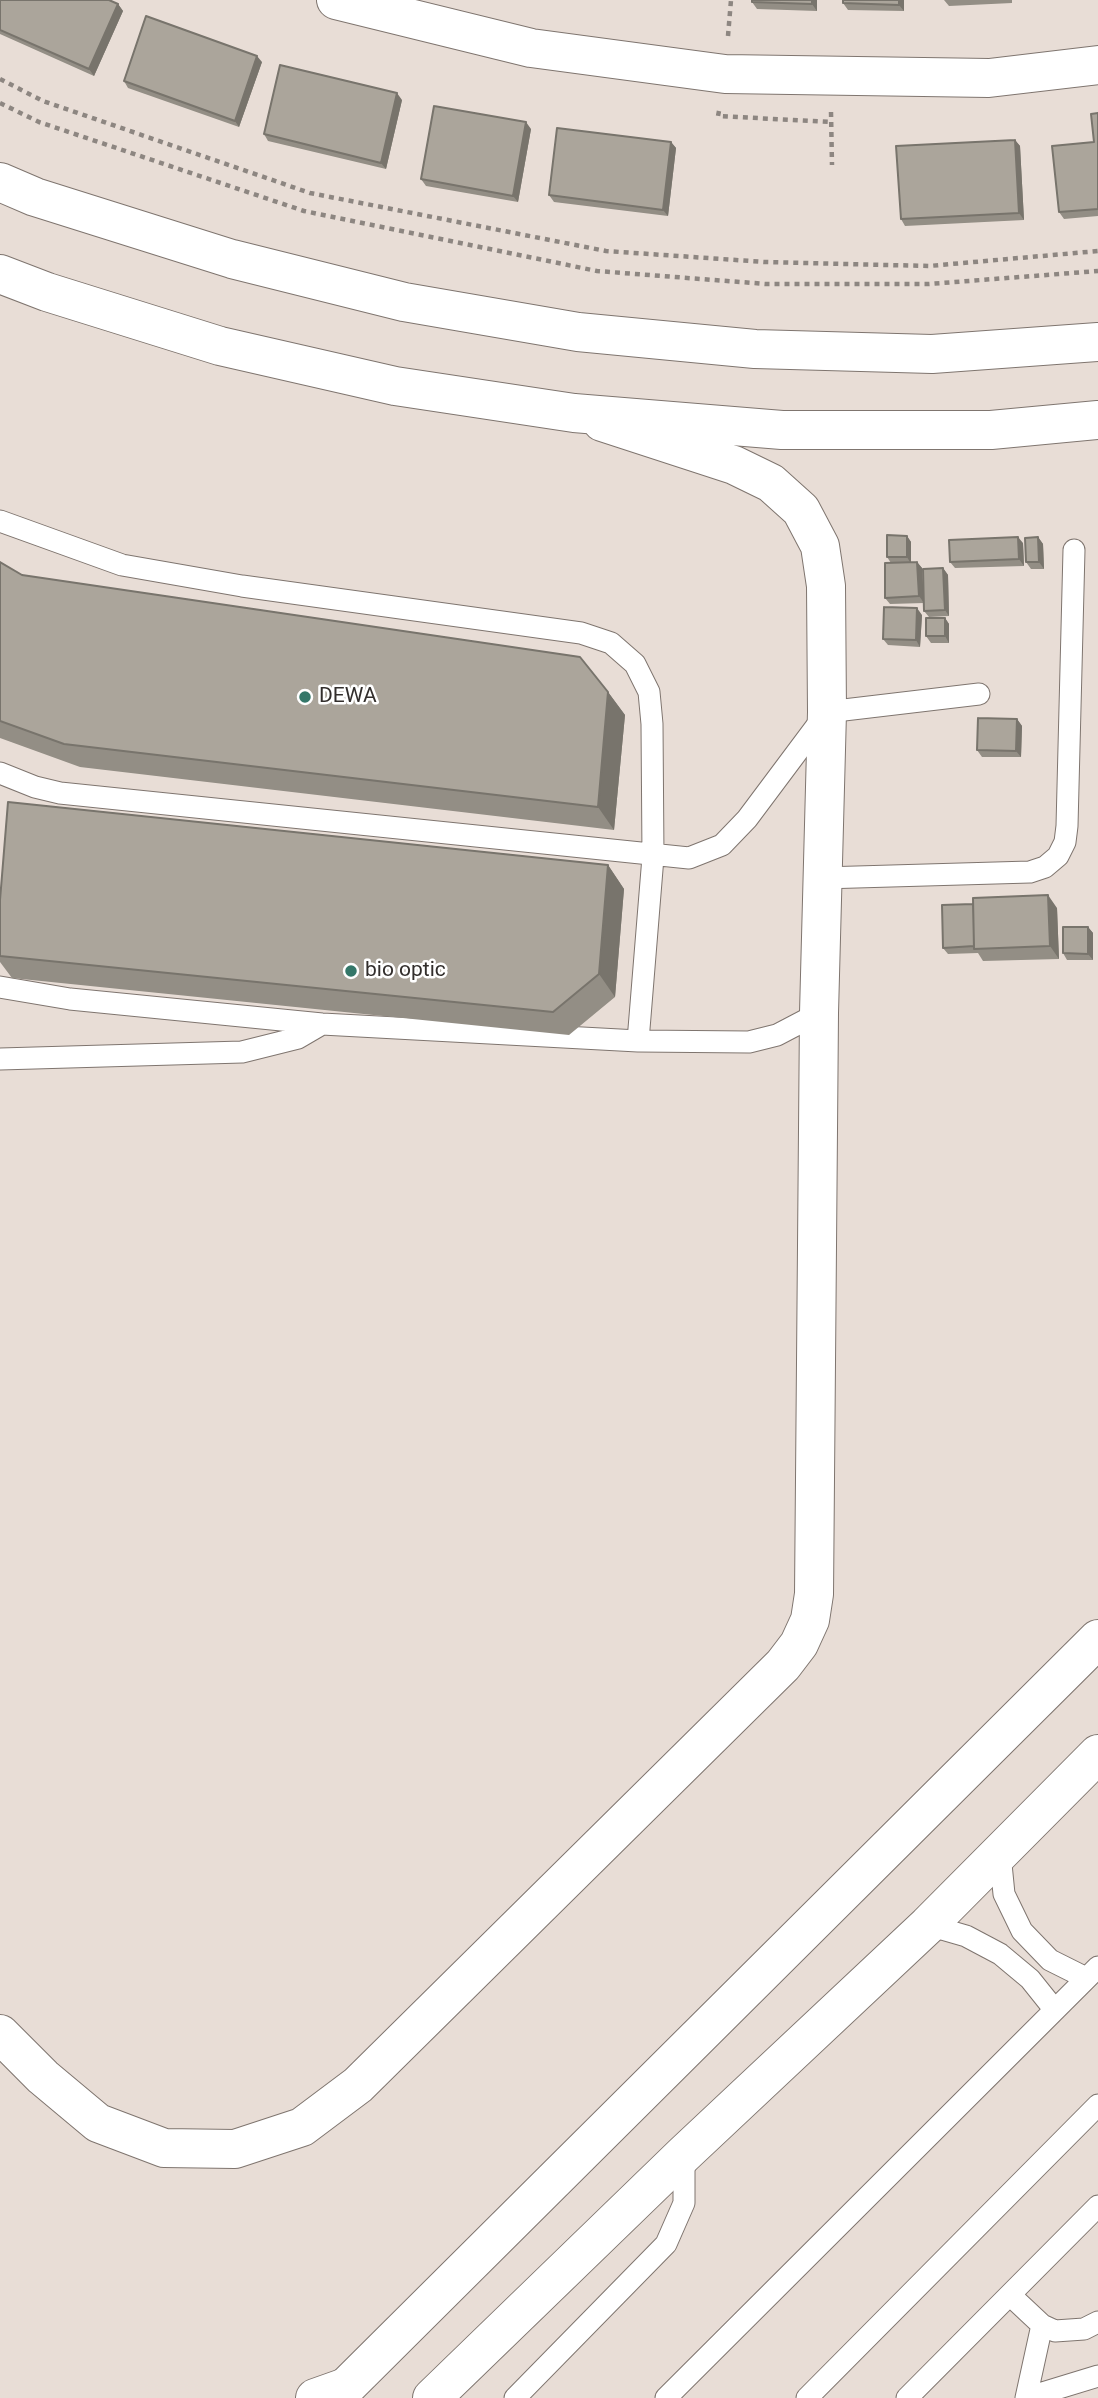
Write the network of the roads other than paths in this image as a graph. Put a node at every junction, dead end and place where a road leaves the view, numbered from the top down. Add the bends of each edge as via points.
1 (335, 0) edge
2 (1098, 65) edge
3 (0, 182) edge
4 (0, 274) edge
5 (1098, 342) edge
6 (574, 413) junction
7 (1098, 420) edge
8 (0, 522) edge
9 (1074, 550) dead end
10 (979, 694) dead end
11 (827, 712) junction
12 (0, 773) edge
13 (653, 857) junction
14 (822, 878) junction
15 (0, 987) edge
16 (819, 1013) junction
17 (322, 1024) junction
18 (638, 1041) junction
19 (0, 1059) edge
20 (1098, 1639) edge
21 (1098, 1755) edge
22 (1000, 1853) junction
23 (928, 1925) junction
24 (1092, 1972) edge
25 (1054, 2009) junction
26 (0, 2034) edge
27 (1098, 2105) edge
28 (684, 2154) junction
29 (1098, 2206) edge
30 (1010, 2295) junction
31 (1042, 2325) junction
32 (1093, 2328) edge
33 (1098, 2376) edge
34 (332, 2394) edge
35 (432, 2398) edge
36 (515, 2398) edge
37 (666, 2398) edge
38 (807, 2398) edge
39 (906, 2398) edge
40 (1026, 2398) edge

1 - 2 street via 531,48 725,74 989,78
3 - 5 street via 232,259 404,302 578,332 755,349 932,354
4 - 6 street via 220,346 395,386
6 - 7 street via 782,430 991,430
6 - 11 street via 734,465 771,483 800,510 820,546 826,586
8 - 13 lane via 122,565 581,633 611,643 635,664 649,692
9 - 14 lane via 1067,826 1058,856 1030,872
10 - 11 lane
11 - 13 lane via 747,820 722,845 689,858
11 - 14 street
12 - 13 lane via 60,793
13 - 18 lane
14 - 16 street
15 - 17 lane via 70,999
16 - 18 lane via 777,1035 749,1042
16 - 26 street via 814,1594 810,1620 783,1665 358,2084 302,2127 235,2149 164,2148 97,2123
17 - 18 lane
17 - 19 lane via 298,1038 242,1052
20 - 34 street
21 - 22 street
22 - 23 street
22 - 24 lane via 1004,1894 1022,1931 1050,1959
23 - 25 lane via 965,1936 1000,1954 1030,1979
23 - 28 street
24 - 25 lane
25 - 37 lane
27 - 38 lane
28 - 35 street
28 - 36 lane via 684,2203 666,2244
29 - 30 lane
30 - 31 lane
30 - 39 lane
31 - 32 lane via 1055,2331
31 - 40 lane
33 - 40 lane

